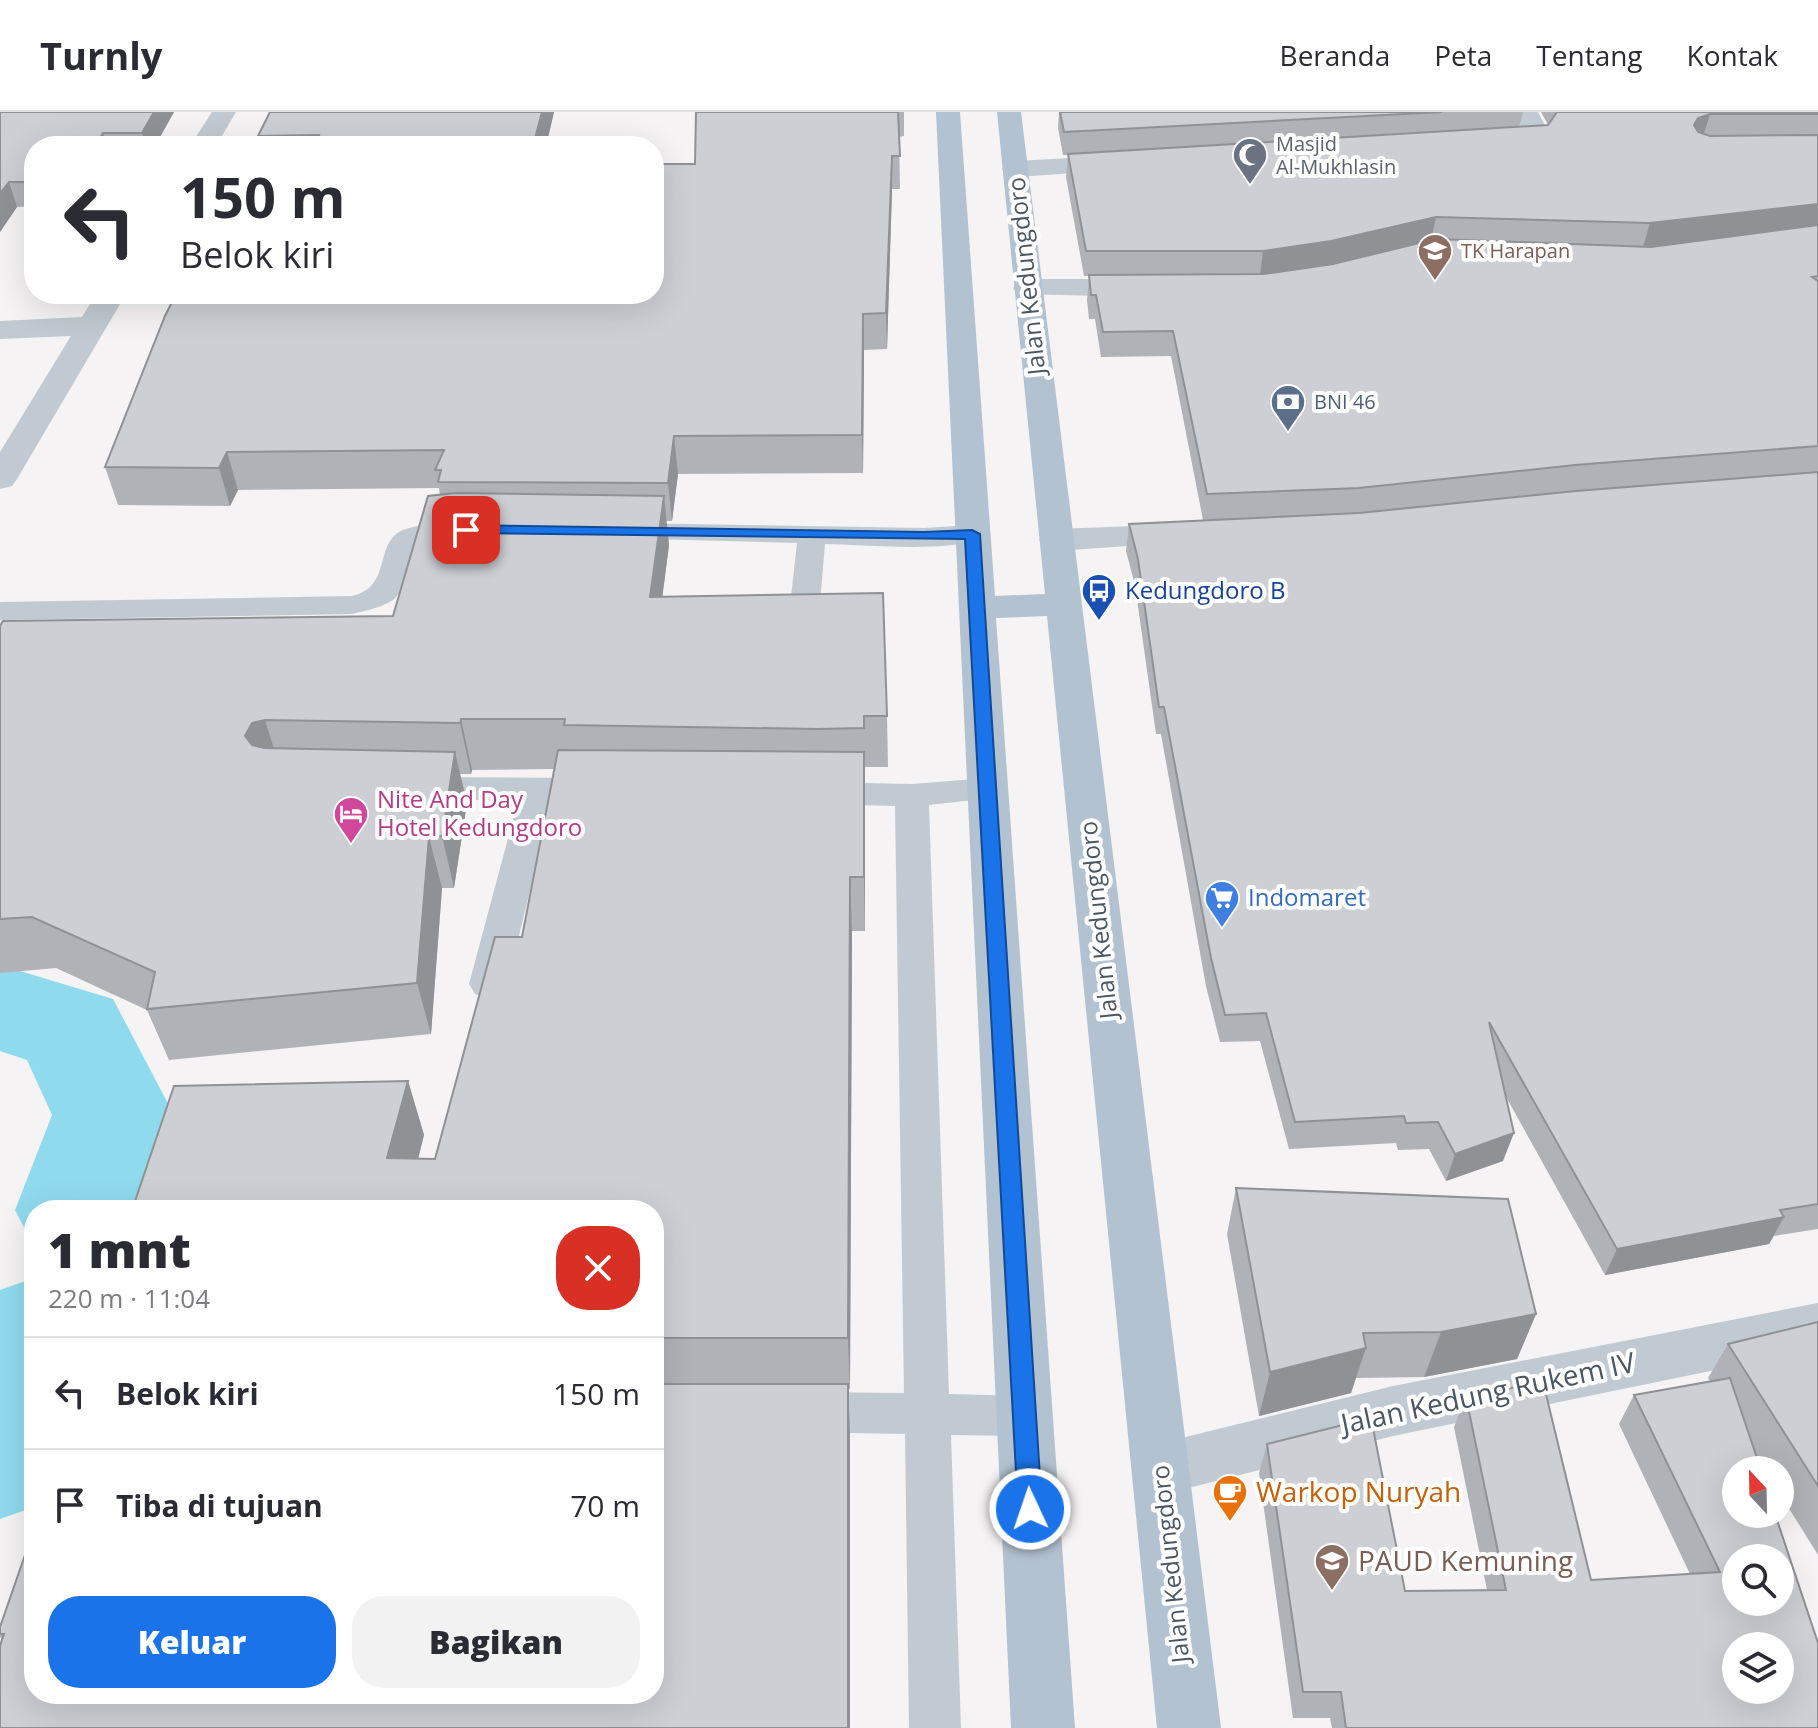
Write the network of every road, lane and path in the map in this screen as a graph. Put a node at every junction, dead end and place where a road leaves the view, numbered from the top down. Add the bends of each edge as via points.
1 (224, 112) edge
2 (948, 112) edge
3 (1009, 112) edge
4 (1526, 112) edge
5 (209, 136) edge
6 (1469, 144) edge
7 (1147, 162) edge
8 (1015, 169) junction
9 (1028, 288) junction
10 (1183, 288) edge
11 (104, 304) edge
12 (90, 326) junction
13 (0, 330) edge
14 (0, 479) edge
15 (497, 530) edge
16 (592, 532) edge
17 (1219, 532) edge
18 (972, 534) junction
19 (812, 535) junction
20 (1057, 540) junction
21 (1064, 605) junction
22 (977, 607) junction
23 (0, 611) edge
24 (804, 615) edge
25 (387, 787) edge
26 (624, 789) edge
27 (988, 789) junction
28 (538, 790) junction
29 (790, 792) edge
30 (912, 795) junction
31 (480, 1015) edge
32 (1818, 1326) edge
33 (761, 1412) edge
34 (929, 1412) junction
35 (1024, 1416) junction
36 (1161, 1469) junction
37 (935, 1728) edge
38 (1043, 1728) edge
39 (1189, 1728) edge

1 - 5 street
2 - 18 main road
3 - 8 main road, Jalan Kedungdoro
4 - 6 street via 1537,135 1533,140
7 - 8 street
8 - 9 main road, Jalan Kedungdoro
9 - 10 street
9 - 20 main road, Jalan Kedungdoro
11 - 12 street
12 - 13 street
12 - 14 street
15 - 23 lane via 411,537 387,591 352,605
16 - 19 lane
17 - 20 street
18 - 19 lane
18 - 22 main road
19 - 24 lane
20 - 21 main road, Jalan Kedungdoro
21 - 22 main road
21 - 36 main road, Jalan Kedungdoro
22 - 27 main road
25 - 28 lane
26 - 28 lane
27 - 30 lane
27 - 35 main road
28 - 31 lane
29 - 30 lane
30 - 34 lane
32 - 36 street, Jalan Kedung Rukem IV via 1393,1411
33 - 34 lane
34 - 35 lane
34 - 37 lane
35 - 38 main road
36 - 39 main road, Jalan Kedungdoro

